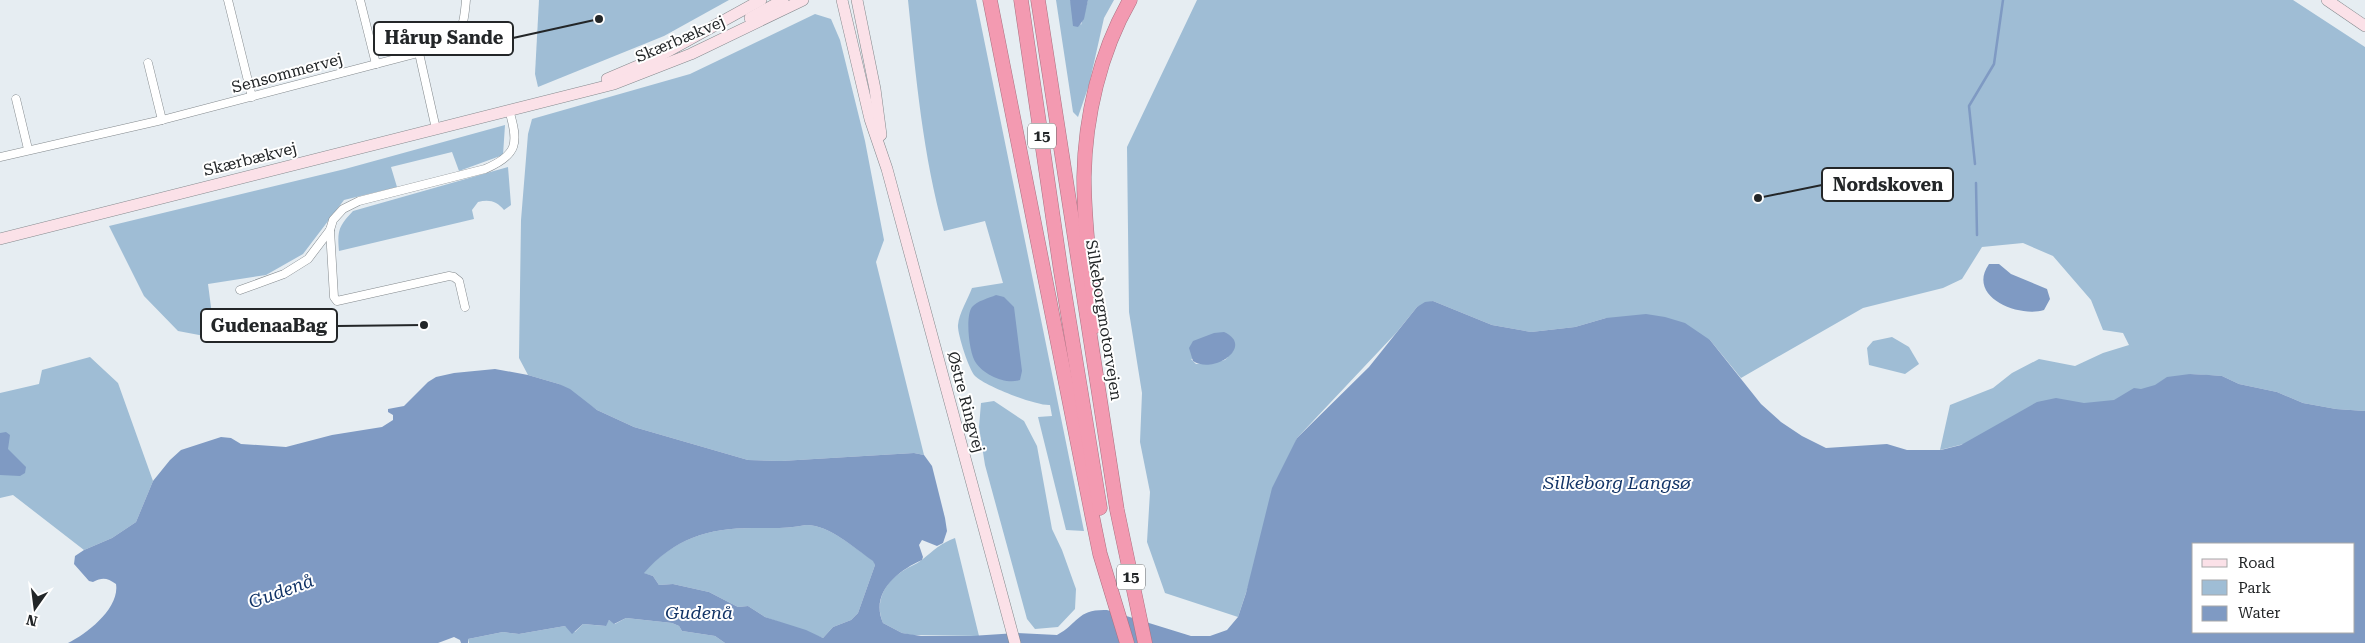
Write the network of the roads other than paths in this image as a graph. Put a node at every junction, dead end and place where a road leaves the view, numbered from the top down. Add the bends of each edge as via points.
1 (228, 0) edge
2 (360, 0) edge
3 (466, 0) edge
4 (761, 0) edge
5 (783, 0) edge
6 (803, 0) edge
7 (842, 0) edge
8 (849, 0) edge
9 (857, 0) edge
10 (990, 0) edge
11 (1021, 0) edge
12 (1038, 0) edge
13 (1130, 0) edge
14 (2327, 0) edge
15 (2365, 26) edge
16 (712, 44) junction
17 (419, 53) junction
18 (148, 63) dead end
19 (376, 64) junction
20 (875, 89) junction
21 (566, 95) junction
22 (252, 97) junction
23 (16, 99) dead end
24 (509, 110) junction
25 (162, 120) junction
26 (436, 129) junction
27 (28, 149) junction
28 (0, 156) edge
29 (886, 169) junction
30 (330, 230) junction
31 (0, 239) edge
32 (240, 290) dead end
33 (465, 307) dead end
34 (1112, 473) junction
35 (1096, 514) junction
36 (1015, 643) edge
37 (1127, 643) edge
38 (1146, 643) edge

1 - 22 street
2 - 19 street
3 - 17 street, Sensommervej via 464,22 457,37 445,46
4 - 21 street, Skærbækvej via 654,59
5 - 16 street
6 - 16 street, Skærbækvej
7 - 29 street, Østre Ringvej via 870,119
8 - 20 street
9 - 20 street, Østre Ringvej
10 - 35 highway
11 - 35 highway, Silkeborgmotorvejen / 15
12 - 34 highway, Silkeborgmotorvejen / 15
13 - 34 highway via 1122,14 1094,96 1084,176 1086,229
14 - 15 street
16 - 21 street, Skærbækvej via 614,84
17 - 19 street, Sensommervej
17 - 26 street
18 - 25 street
19 - 22 street, Sensommervej
20 - 29 street, Østre Ringvej
21 - 24 street, Skærbækvej
22 - 25 street, Sensommervej
23 - 27 street
24 - 26 street, Skærbækvej
24 - 30 street via 514,144 512,153 502,162 359,201 343,209 333,220
25 - 27 street, Sensommervej
26 - 31 street, Skærbækvej
27 - 28 street, Sensommervej
29 - 36 street, Østre Ringvej
30 - 32 street via 308,259 296,268
30 - 33 street via 334,297 337,301 449,276 459,281
34 - 38 highway, Silkeborgmotorvejen / 15
35 - 37 highway via 1100,554

